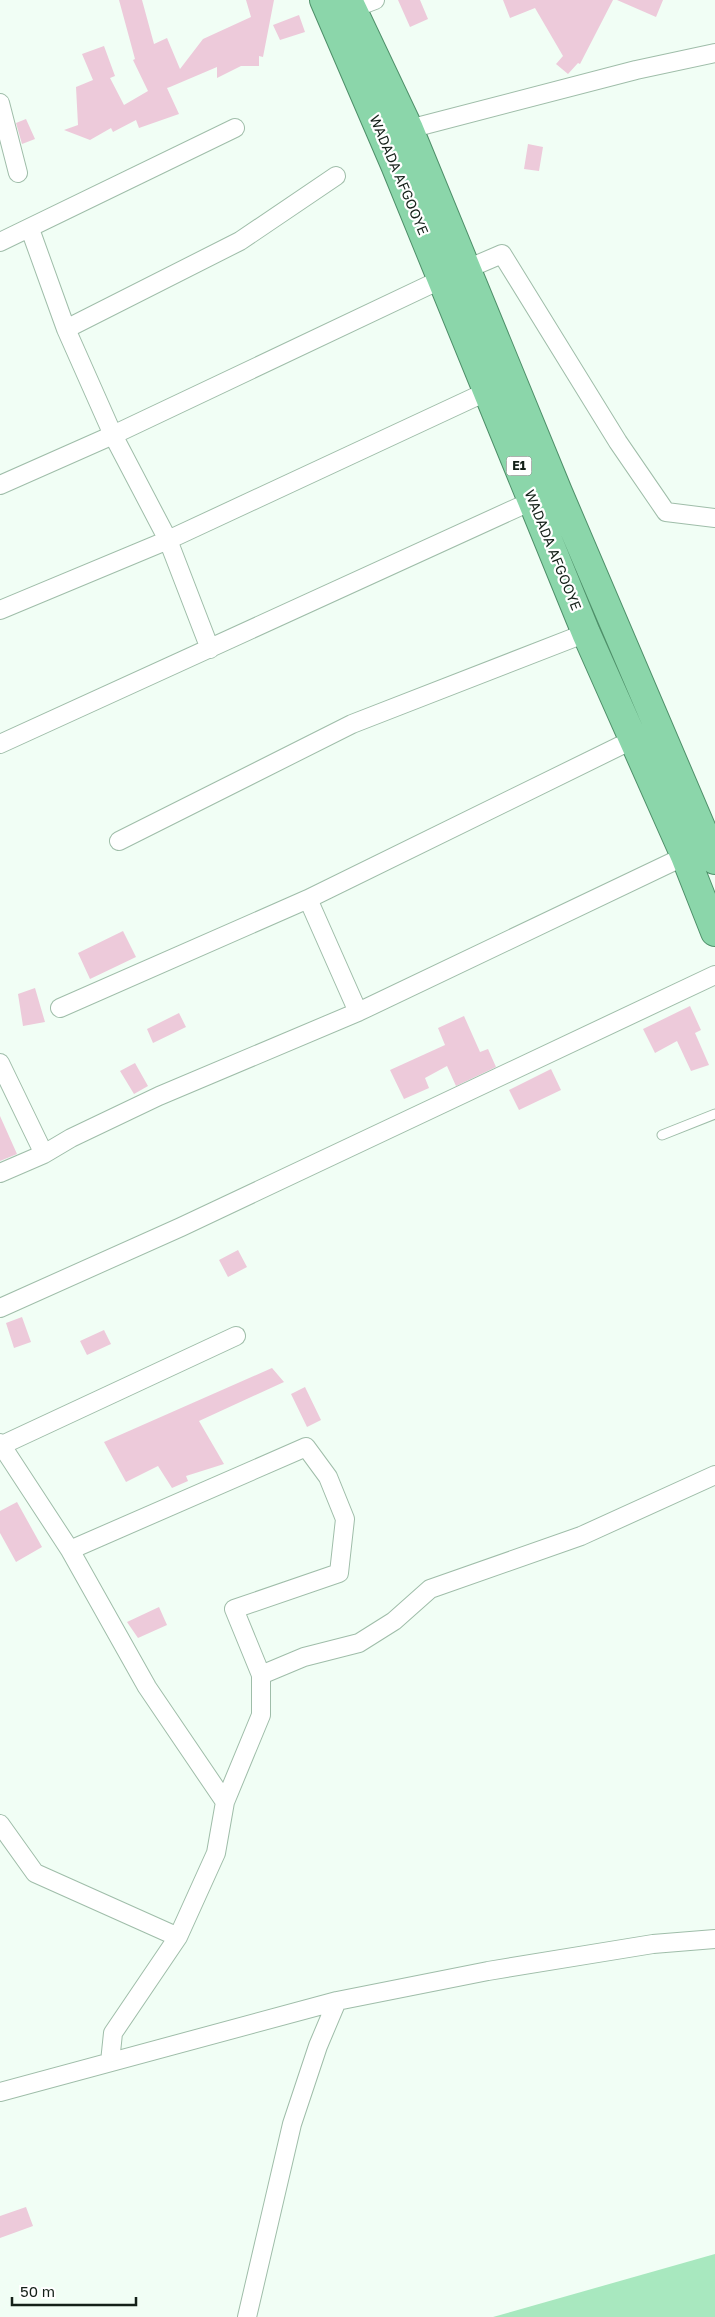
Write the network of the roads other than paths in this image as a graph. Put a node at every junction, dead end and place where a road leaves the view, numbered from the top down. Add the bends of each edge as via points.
1 (324, 0) edge
2 (358, 3) edge
3 (715, 53) edge
4 (0, 102) edge
5 (235, 128) dead end
6 (409, 129) junction
7 (18, 173) dead end
8 (336, 176) dead end
9 (30, 229) junction
10 (0, 242) edge
11 (467, 269) junction
12 (442, 279) junction
13 (66, 329) junction
14 (488, 391) junction
15 (113, 435) junction
16 (0, 485) edge
17 (534, 500) junction
18 (715, 518) edge
19 (168, 540) junction
20 (0, 610) edge
21 (586, 633) junction
22 (210, 649) junction
23 (632, 740) junction
24 (0, 744) edge
25 (119, 840) dead end
26 (684, 856) junction
27 (715, 860) edge
28 (308, 899) junction
29 (715, 932) edge
30 (715, 975) edge
31 (60, 1008) dead end
32 (358, 1012) junction
33 (0, 1063) edge
34 (715, 1114) edge
35 (662, 1135) dead end
36 (44, 1154) junction
37 (0, 1173) edge
38 (0, 1308) edge
39 (236, 1336) dead end
40 (1, 1445) edge
41 (715, 1475) edge
42 (70, 1550) junction
43 (261, 1675) junction
44 (225, 1802) junction
45 (0, 1824) edge
46 (178, 1937) junction
47 (715, 1939) edge
48 (337, 2001) junction
49 (110, 2062) junction
50 (0, 2092) edge
51 (247, 2317) edge

1 - 12 highway, WADADA AFGOOYE / E1
2 - 6 highway, WADADA AFGOOYE / E1
3 - 6 street via 636,70
4 - 7 street
5 - 9 street
6 - 11 highway, WADADA AFGOOYE / E1
8 - 13 street via 240,240
9 - 10 street
9 - 13 street
11 - 18 street via 502,254 618,442 666,512
11 - 27 highway, WADADA AFGOOYE / E1
12 - 14 highway, WADADA AFGOOYE / E1
12 - 15 street
13 - 15 street
14 - 17 highway, WADADA AFGOOYE / E1
14 - 19 street
15 - 16 street
15 - 19 street
17 - 21 highway, WADADA AFGOOYE / E1
17 - 22 street
19 - 20 street
19 - 22 street
21 - 23 highway, WADADA AFGOOYE / E1
21 - 25 street via 352,724
22 - 24 street
23 - 26 highway, WADADA AFGOOYE / E1
23 - 28 street
26 - 29 highway, WADADA AFGOOYE / E1
26 - 32 street
28 - 31 street
28 - 32 street
30 - 38 street via 181,1228
32 - 36 street via 159,1096 70,1138
33 - 36 street
34 - 35 lane
36 - 37 street
39 - 40 street
40 - 42 street
41 - 43 street via 581,1536 430,1589 394,1621 359,1643 304,1657
42 - 43 street via 306,1447 328,1477 345,1519 339,1573 234,1609
42 - 44 street via 147,1687
43 - 44 street via 261,1715
44 - 46 street via 216,1853
45 - 46 street via 36,1873
46 - 49 street via 114,2033
47 - 48 street via 653,1944 488,1971
48 - 49 street
48 - 51 street via 292,2124
49 - 50 street

